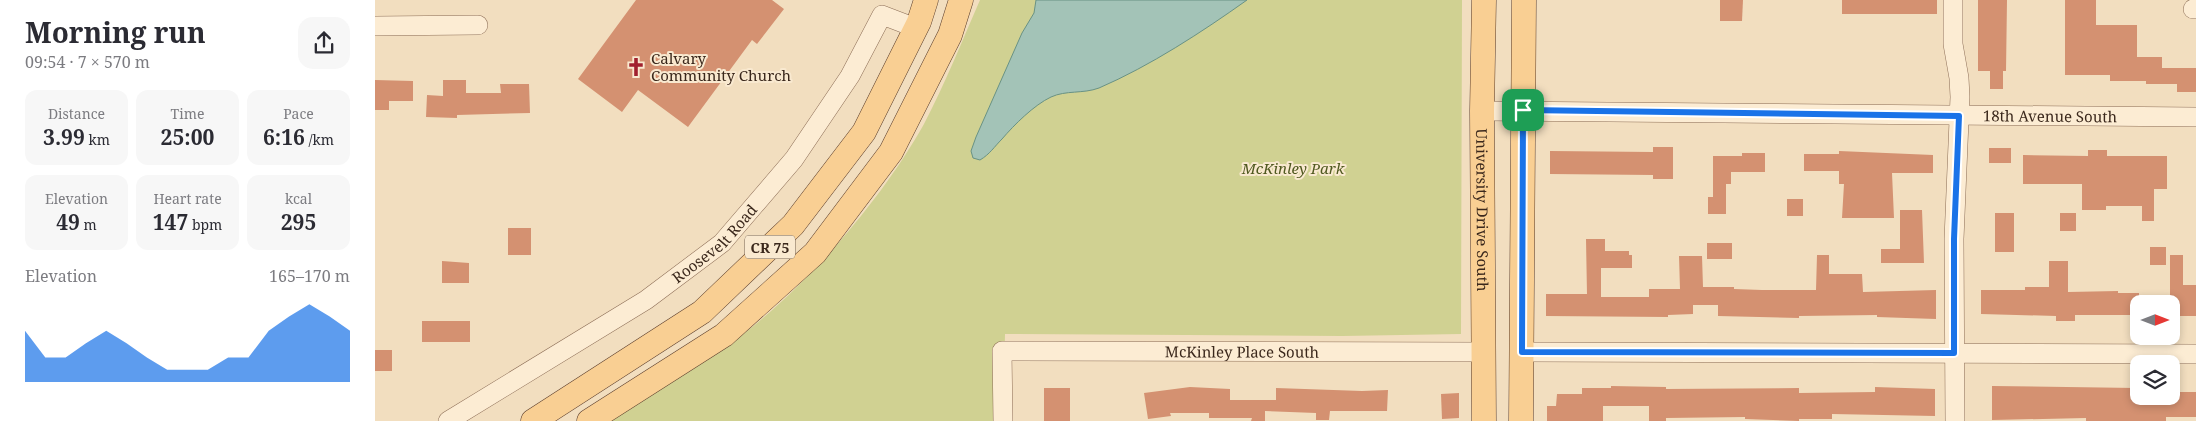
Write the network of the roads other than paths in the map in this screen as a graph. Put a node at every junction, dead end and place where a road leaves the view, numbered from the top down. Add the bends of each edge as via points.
1 (926, 0) edge
2 (961, 0) edge
3 (1484, 0) edge
4 (1524, 0) edge
5 (1953, 0) edge
6 (478, 25) dead end
7 (375, 26) edge
8 (916, 28) junction
9 (1523, 110) junction
10 (1482, 111) junction
11 (1959, 116) junction
12 (2196, 117) edge
13 (1483, 352) junction
14 (1522, 352) junction
15 (1954, 353) junction
16 (2196, 354) edge
17 (448, 421) edge
18 (533, 421) edge
19 (589, 421) edge
20 (1003, 421) edge
21 (1484, 421) edge
22 (1521, 421) edge
23 (1955, 421) edge

1 - 8 main road, CR 75
2 - 19 main road, CR 75 via 951,35 891,152 815,253 724,336
3 - 10 main road, University Drive South
4 - 9 main road
5 - 11 street
6 - 7 street
8 - 17 street, Roosevelt Road via 882,15 850,76 795,159 722,243 646,300
8 - 18 main road, CR 75 via 864,132 793,225 702,312
9 - 10 street, 18th Avenue South
9 - 11 street, 18th Avenue South
9 - 14 main road
10 - 13 main road, University Drive South
11 - 12 street, 18th Avenue South
11 - 15 street
13 - 20 street, McKinley Place South via 1002,351
13 - 21 main road, University Drive South
14 - 15 street
14 - 22 main road
15 - 16 street
15 - 23 street

